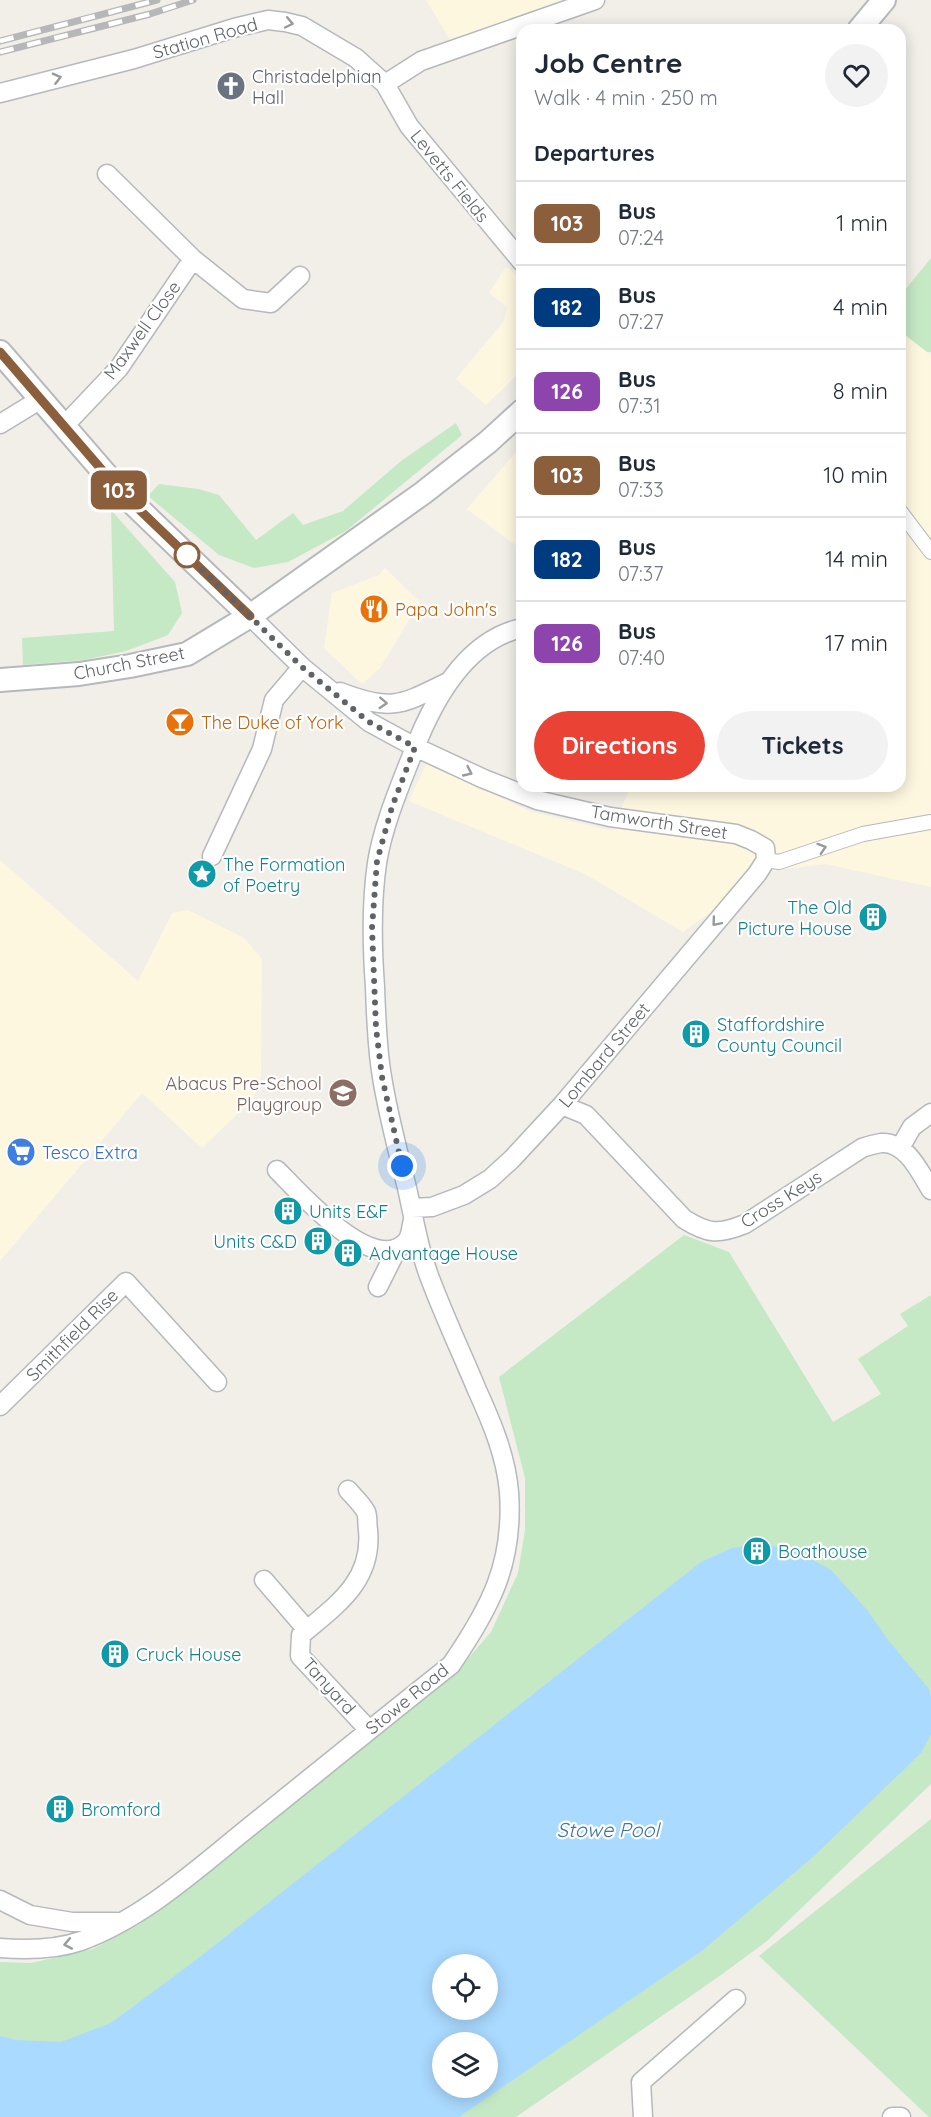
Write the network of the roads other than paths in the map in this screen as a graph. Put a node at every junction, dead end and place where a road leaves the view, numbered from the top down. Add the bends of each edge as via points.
1 (595, 0) edge
2 (884, 0) edge
3 (527, 24) edge
4 (864, 24) edge
5 (516, 28) edge
6 (385, 84) junction
7 (0, 93) edge
8 (107, 174) dead end
9 (516, 255) edge
10 (193, 259) junction
11 (300, 276) dead end
12 (0, 352) edge
13 (41, 399) junction
14 (516, 416) edge
15 (0, 424) edge
16 (64, 426) junction
17 (906, 520) edge
18 (931, 552) edge
19 (250, 616) junction
20 (516, 629) edge
21 (302, 667) junction
22 (0, 680) edge
23 (448, 682) junction
24 (327, 687) junction
25 (415, 747) junction
26 (516, 792) edge
27 (517, 792) edge
28 (931, 822) edge
29 (212, 856) dead end
30 (766, 860) junction
31 (562, 1105) junction
32 (931, 1113) edge
33 (900, 1148) junction
34 (277, 1170) dead end
35 (931, 1190) edge
36 (413, 1213) junction
37 (397, 1249) junction
38 (378, 1287) dead end
39 (217, 1382) dead end
40 (0, 1406) edge
41 (348, 1490) dead end
42 (264, 1580) dead end
43 (307, 1630) junction
44 (369, 1730) junction
45 (0, 1900) edge
46 (122, 1922) junction
47 (0, 1948) edge
48 (736, 1999) dead end
49 (643, 2117) edge
50 (892, 2117) edge
51 (901, 2117) edge

1 - 3 street
2 - 4 street
5 - 6 street via 421,61
7 -> 6 street, Station Road via 268,20 315,32 356,58
6 - 9 street, Levetts Fields via 409,126
8 - 10 street
10 - 11 street via 243,300 271,303
10 - 16 street, Maxwell Close via 119,368
12 - 13 street
13 - 15 street
13 - 16 street
14 - 19 street, Church Street via 423,493
16 - 19 street via 121,492
17 - 18 street
19 - 21 street
19 - 22 street, Church Street via 187,654 79,674
20 - 23 street via 490,641
21 - 24 street
21 - 29 street via 274,700 262,749
24 -> 23 street via 390,705
23 - 25 street, Stowe Road
24 - 25 street via 369,722
25 -> 26 street, Tamworth Street
25 - 36 street, Stowe Road via 377,861 372,928 382,1077
27 -> 30 street, Tamworth Street via 610,817 736,834 765,848
30 -> 28 street via 779,862 863,834
30 -> 31 street, Lombard Street
31 - 33 street, Cross Keys via 586,1115 684,1219 703,1231 727,1232 745,1224 862,1148 883,1143
31 - 36 street, Lombard Street via 490,1179 464,1195
32 - 33 street via 912,1127
33 - 35 street
34 - 37 street via 337,1229 376,1250
36 - 37 street via 408,1241
36 - 44 street, Stowe Road via 430,1279 506,1466 509,1536 493,1595 451,1665
37 - 38 street
39 - 40 street, Smithfield Rise via 126,1282
41 - 43 street, Tanyard via 366,1512 369,1543 365,1561 358,1581 344,1598
42 - 43 street
43 - 44 street, Tanyard via 301,1635 300,1656
44 - 46 street, Stowe Road via 195,1871
45 - 46 street via 30,1915 72,1922
46 -> 47 street, Stowe Road via 79,1942 36,1950
48 - 49 street via 641,2082
50 - 51 street

